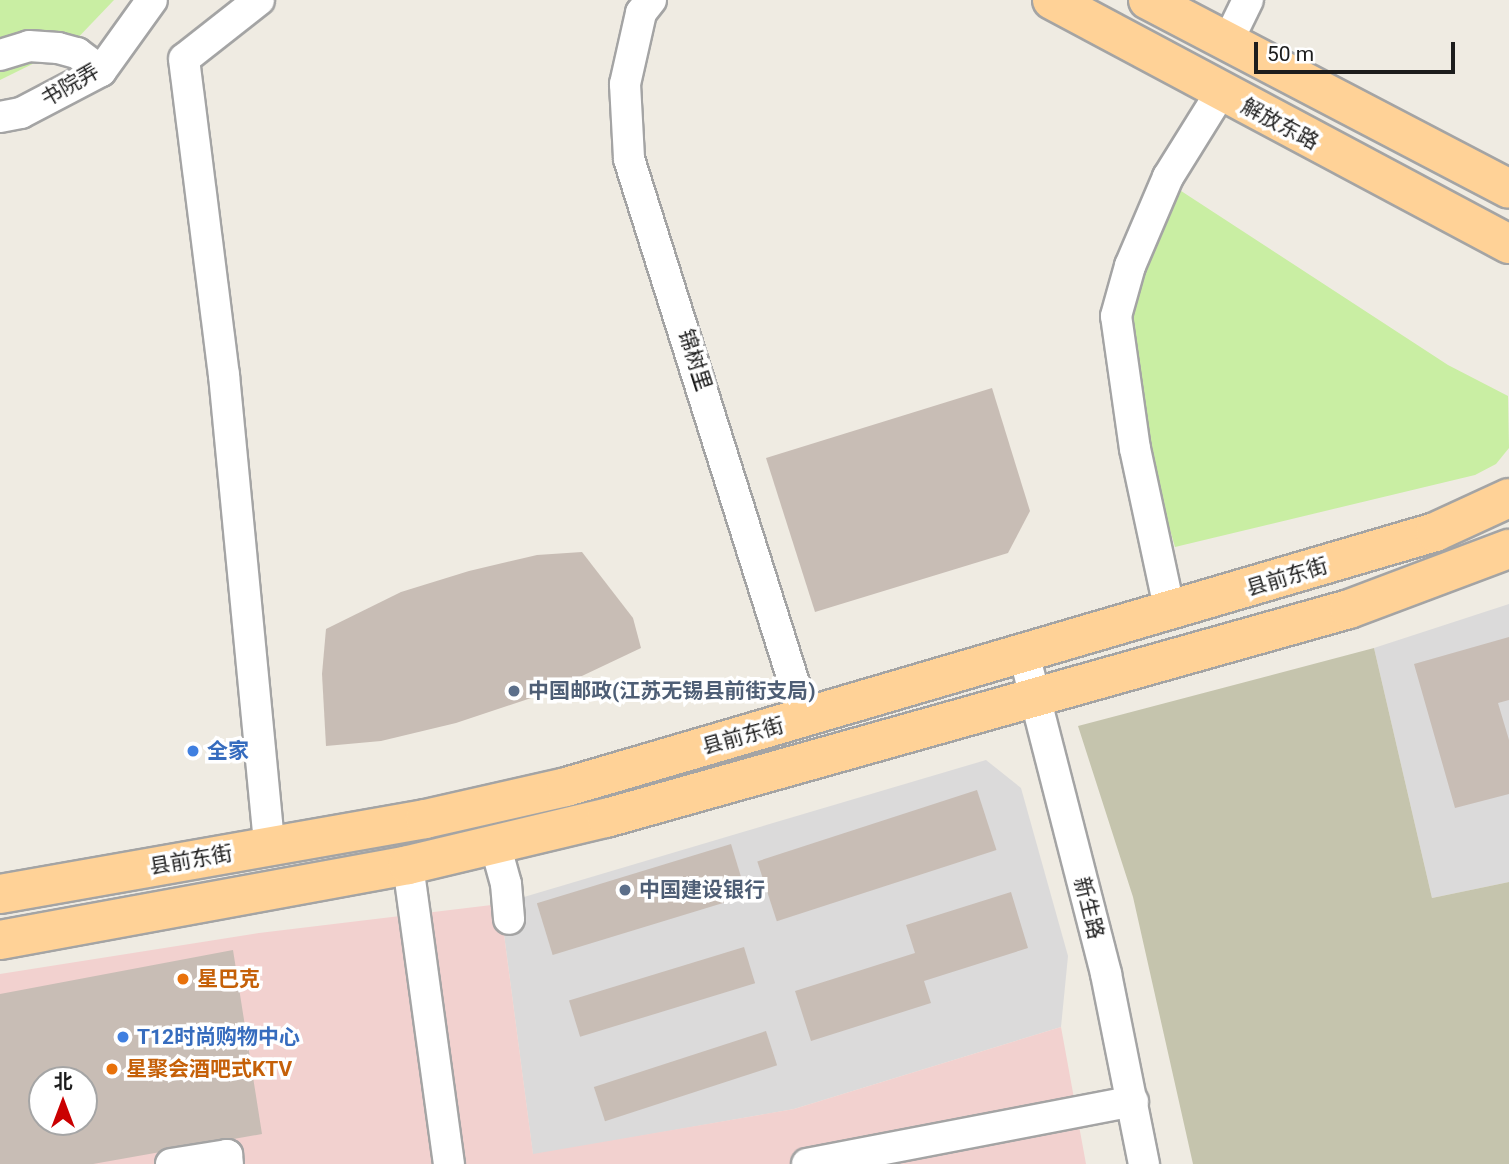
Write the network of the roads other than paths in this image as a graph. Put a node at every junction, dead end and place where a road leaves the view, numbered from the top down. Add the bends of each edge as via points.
1 (152, 0) edge
2 (259, 0) edge
3 (651, 0) edge
4 (1052, 0) edge
5 (1148, 0) edge
6 (1248, 0) edge
7 (1227, 43) junction
8 (0, 55) edge
9 (101, 71) junction
10 (1222, 92) junction
11 (0, 117) edge
12 (1509, 189) edge
13 (1509, 244) edge
14 (1509, 498) edge
15 (1509, 549) edge
16 (1170, 612) junction
17 (1024, 654) junction
18 (1035, 694) junction
19 (805, 718) junction
20 (495, 845) junction
21 (269, 846) junction
22 (408, 865) junction
23 (0, 894) edge
24 (509, 919) dead end
25 (0, 940) edge
26 (1133, 1101) junction
27 (171, 1164) edge
28 (228, 1164) edge
29 (449, 1164) edge
30 (807, 1164) edge
31 (1144, 1164) edge

1 - 9 street, 书院弄
2 - 21 street via 184,59 224,375
3 - 19 street, 锦树里 via 641,13 625,84 629,159
4 - 10 main road, 解放东路
5 - 7 main road
6 - 7 street
7 - 12 main road
8 - 9 street via 29,46 58,48 77,53
9 - 11 street, 书院弄 via 21,113
10 - 13 main road, 解放东路
10 - 16 street via 1168,177 1130,266 1116,316 1132,437
14 - 16 main road, 县前东街 via 1436,532
15 - 18 main road, 县前东街 via 1349,609
16 - 17 main road, 县前东街
17 - 18 street, 新生路
17 - 19 main road, 县前东街
18 - 20 main road, 县前东街 via 606,818
18 - 26 street, 新生路
19 - 21 main road, 县前东街 via 566,788
20 - 22 main road, 县前东街
20 - 24 street via 506,884
21 - 23 main road, 县前东街
22 - 25 main road, 县前东街
22 - 29 street
26 - 30 street
26 - 31 street, 新生路
27 - 28 street via 226,1154

